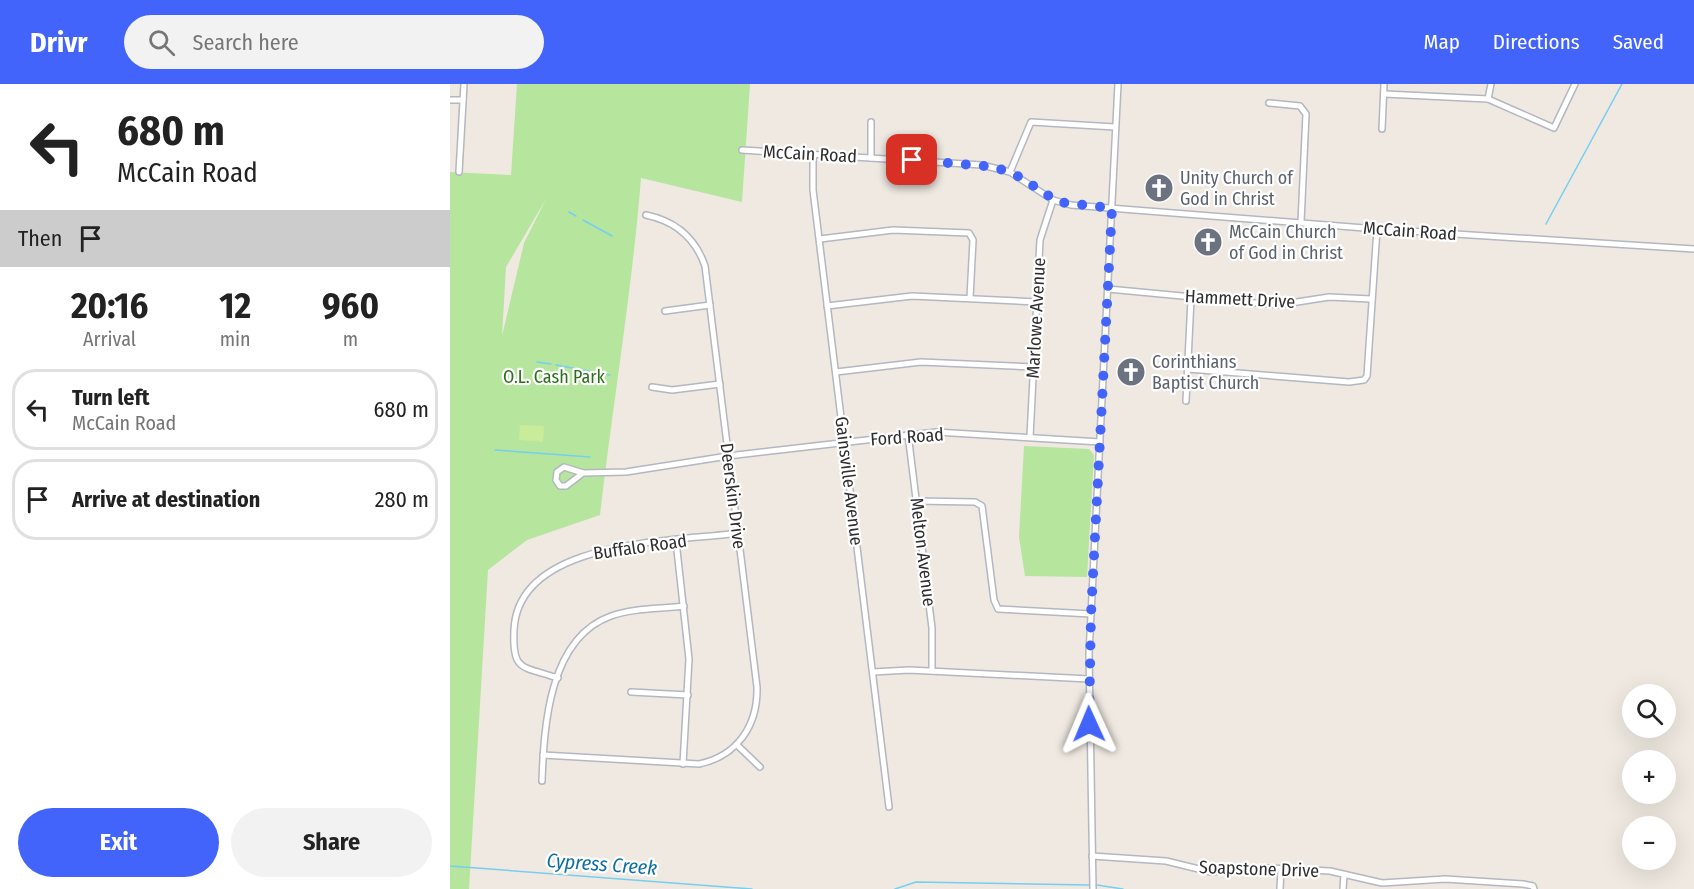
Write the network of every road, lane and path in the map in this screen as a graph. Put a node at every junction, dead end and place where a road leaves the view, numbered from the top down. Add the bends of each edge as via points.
1 (464, 84) edge
2 (1118, 84) edge
3 (1384, 84) edge
4 (1491, 84) edge
5 (1575, 84) edge
6 (1384, 94) junction
7 (1488, 99) junction
8 (450, 100) edge
9 (463, 100) junction
10 (1269, 103) dead end
11 (871, 122) dead end
12 (1115, 127) junction
13 (1382, 129) dead end
14 (742, 150) dead end
15 (813, 155) junction
16 (871, 158) junction
17 (459, 172) dead end
18 (1010, 172) junction
19 (1053, 200) junction
20 (1112, 208) junction
21 (645, 215) dead end
22 (1301, 222) junction
23 (1377, 229) junction
24 (819, 239) junction
25 (1694, 249) edge
26 (1108, 290) junction
27 (970, 298) junction
28 (1191, 299) junction
29 (1371, 299) junction
30 (1037, 302) junction
31 (710, 305) junction
32 (828, 306) junction
33 (665, 311) dead end
34 (1033, 367) junction
35 (1188, 369) junction
36 (836, 372) junction
37 (720, 384) junction
38 (652, 387) dead end
39 (1186, 400) dead end
40 (908, 434) junction
41 (1030, 437) junction
42 (844, 442) junction
43 (1100, 442) junction
44 (728, 456) junction
45 (583, 472) junction
46 (916, 501) junction
47 (738, 533) junction
48 (676, 541) junction
49 (684, 606) junction
50 (1091, 614) junction
51 (932, 671) junction
52 (873, 672) junction
53 (558, 678) junction
54 (1089, 679) junction
55 (631, 692) dead end
56 (688, 695) junction
57 (737, 745) junction
58 (543, 755) junction
59 (683, 764) junction
60 (760, 767) dead end
61 (542, 781) dead end
62 (889, 807) dead end
63 (1092, 856) junction
64 (1281, 868) junction
65 (1344, 874) junction
66 (1413, 882) junction
67 (1534, 888) edge
68 (1093, 889) edge
69 (1280, 889) edge
70 (1343, 889) edge
71 (1413, 889) edge

1 - 9 street
2 - 12 street
3 - 6 street
4 - 7 street
5 - 7 street via 1554,128
6 - 7 street
6 - 13 street
8 - 9 street
9 - 17 street
10 - 22 street via 1300,106 1306,114
11 - 16 street
12 - 18 street via 1031,122
12 - 20 street
14 - 15 street, McCain Road
15 - 16 street, McCain Road
15 - 24 street, Gainsville Avenue
16 - 18 street, McCain Road via 982,165
18 - 19 street, McCain Road
19 - 20 street, McCain Road
19 - 30 street, Marlowe Avenue via 1040,240
20 - 22 street, McCain Road
20 - 26 street
21 - 31 street, Deerskin Drive via 673,224 695,245 705,266
22 - 23 street, McCain Road
23 - 25 street, McCain Road
23 - 29 street
24 - 27 street via 893,230 969,233 973,240
24 - 32 street, Gainsville Avenue
26 - 28 street, Hammett Drive
26 - 43 street
27 - 30 street
27 - 32 street via 905,296
28 - 29 street, Hammett Drive via 1284,305 1329,297
28 - 35 street
29 - 35 street via 1366,378 1349,382
30 - 34 street, Marlowe Avenue
31 - 33 street
31 - 37 street, Deerskin Drive
32 - 36 street, Gainsville Avenue
34 - 36 street via 926,362
34 - 41 street, Marlowe Avenue
35 - 39 street
36 - 42 street, Gainsville Avenue
37 - 38 street via 672,390
37 - 44 street, Deerskin Drive
40 - 41 street, Ford Road
40 - 42 street, Ford Road
40 - 46 street, Melton Avenue
41 - 43 street, Ford Road
42 - 44 street, Ford Road
42 - 52 street, Gainsville Avenue
43 - 50 street
44 - 45 street, Ford Road via 609,474
44 - 47 street, Deerskin Drive
45 - 45 street, Ford Road via 564,467 557,472 556,480 566,486
46 - 50 street via 975,502 982,506 998,609
46 - 51 street, Melton Avenue via 933,636
47 - 48 street, Buffalo Road
47 - 57 street, Deerskin Drive via 757,697 753,722
48 - 49 street
48 - 53 street, Buffalo Road via 587,554 549,571 529,589 515,619 514,658 525,667
49 - 53 street via 621,614 595,623 570,649
49 - 56 street
50 - 54 street
51 - 52 street
51 - 54 street
52 - 62 street, Gainsville Avenue
53 - 58 street via 545,720
54 - 63 street
55 - 56 street
56 - 59 street
57 - 59 street, Deerskin Drive via 710,762
57 - 60 street
58 - 59 street, Deerskin Drive
58 - 61 street
63 - 64 street, Soapstone Drive via 1166,861 1211,872
63 - 68 street
64 - 65 street, Soapstone Drive
64 - 69 street
65 - 66 street, Soapstone Drive via 1382,883
65 - 70 street
66 - 67 street, Soapstone Drive via 1445,879
66 - 71 street

